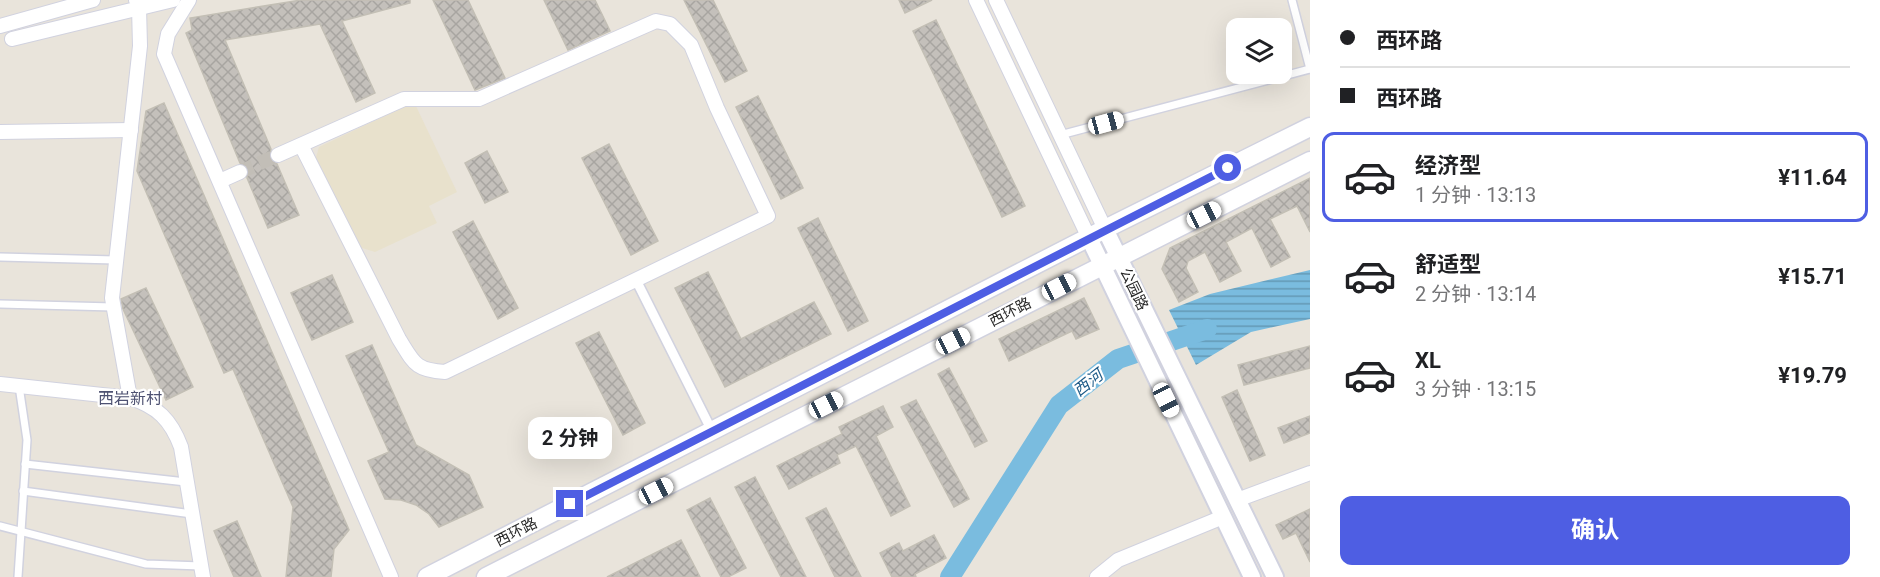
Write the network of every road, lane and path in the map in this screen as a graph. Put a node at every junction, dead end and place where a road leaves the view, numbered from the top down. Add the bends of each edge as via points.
1 (93, 0) edge
2 (173, 0) edge
3 (189, 0) edge
4 (976, 0) edge
5 (996, 0) edge
6 (1292, 0) edge
7 (138, 3) edge
8 (0, 26) edge
9 (12, 39) dead end
10 (1310, 69) edge
11 (1310, 127) edge
12 (130, 130) junction
13 (0, 132) edge
14 (1060, 135) junction
15 (301, 145) junction
16 (278, 155) tunnel mouth
17 (1310, 161) edge
18 (240, 172) tunnel mouth
19 (219, 181) junction
20 (1105, 229) junction
21 (1089, 238) junction
22 (0, 256) edge
23 (1118, 258) junction
24 (115, 260) junction
25 (1102, 266) junction
26 (636, 280) junction
27 (0, 304) edge
28 (113, 307) junction
29 (0, 384) edge
30 (19, 386) junction
31 (130, 398) junction
32 (712, 431) junction
33 (25, 464) junction
34 (1310, 473) edge
35 (187, 482) junction
36 (23, 491) junction
37 (1237, 500) junction
38 (192, 514) junction
39 (1223, 517) junction
40 (0, 526) edge
41 (21, 531) junction
42 (202, 572) edge
43 (18, 577) edge
44 (391, 577) edge
45 (427, 577) edge
46 (486, 577) edge
47 (1097, 577) edge
48 (1252, 577) edge
49 (1275, 577) edge

1 - 8 street
2 - 7 street
3 - 19 street via 168,34 164,54
4 - 21 street, 公园路
5 - 14 street, 公园路
6 - 10 lane
7 - 9 street
7 - 12 street via 140,46
10 - 14 lane
11 - 20 main road, 西环路
12 - 13 street
12 - 24 street
14 - 20 street, 公园路
15 - 16 street
15 - 26 street via 399,339 415,365 425,371 445,372
15 - 26 street via 404,99 479,99 656,21 670,24 691,45 768,216
17 - 23 main road, 西环路
18 - 19 street
19 - 44 street
20 - 21 main road, 西环路
20 - 23 street, 公园路
21 - 25 street, 公园路
21 - 32 main road, 西环路
22 - 24 lane
23 - 25 main road, 西环路
23 - 37 street, 公园路
24 - 28 street
25 - 39 street, 公园路
25 - 46 main road, 西环路
26 - 32 street
27 - 28 lane
28 - 31 street
29 - 30 street
30 - 31 street
30 - 33 lane via 27,440
31 - 35 street via 155,409 175,429
32 - 45 main road, 西环路
33 - 35 lane
33 - 36 lane
34 - 37 street
35 - 38 street
36 - 38 lane
36 - 41 lane
37 - 49 street, 公园路
38 - 42 street
39 - 47 street via 1118,560
39 - 48 street, 公园路
40 - 41 lane
41 - 42 lane via 146,564
41 - 43 lane

